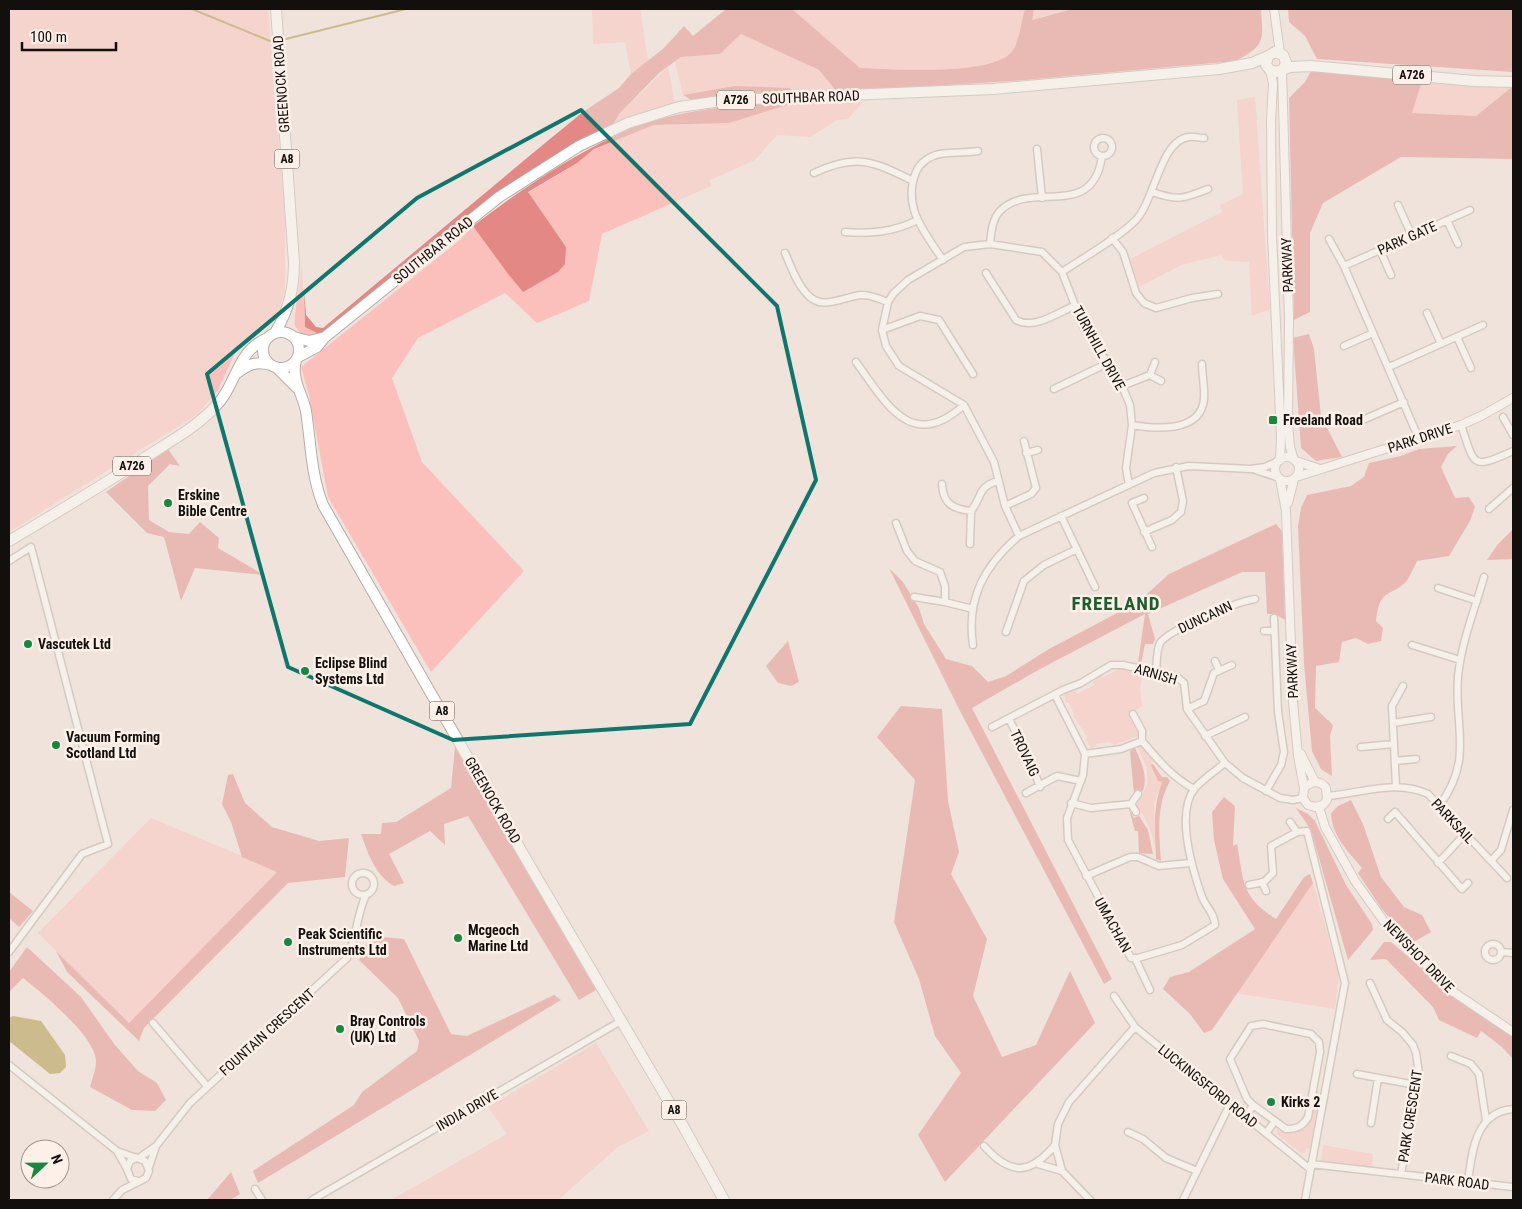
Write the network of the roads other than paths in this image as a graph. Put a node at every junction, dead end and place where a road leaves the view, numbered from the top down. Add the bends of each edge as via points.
1 (276, 9) edge
2 (1274, 9) edge
3 (1275, 54) junction
4 (1311, 66) junction
5 (1219, 69) junction
6 (1269, 69) junction
7 (1283, 69) junction
8 (1513, 82) edge
9 (1204, 138) dead end
10 (1037, 149) dead end
11 (978, 151) dead end
12 (1102, 156) dead end
13 (814, 173) dead end
14 (913, 181) junction
15 (1208, 189) dead end
16 (1152, 192) junction
17 (1042, 198) junction
18 (1398, 206) dead end
19 (1470, 210) dead end
20 (918, 220) junction
21 (1447, 220) junction
22 (845, 232) dead end
23 (1412, 236) junction
24 (1112, 238) junction
25 (1329, 239) dead end
26 (990, 244) junction
27 (1458, 244) dead end
28 (1380, 250) junction
29 (785, 253) dead end
30 (942, 260) junction
31 (1344, 266) junction
32 (1062, 272) junction
33 (986, 273) dead end
34 (1391, 274) dead end
35 (1218, 294) dead end
36 (888, 302) junction
37 (1074, 306) junction
38 (288, 309) junction
39 (1428, 313) dead end
40 (1483, 325) dead end
41 (882, 330) junction
42 (1373, 333) junction
43 (271, 335) junction
44 (292, 336) junction
45 (325, 337) junction
46 (1456, 337) junction
47 (1440, 344) junction
48 (1344, 346) dead end
49 (297, 358) junction
50 (856, 362) dead end
51 (1155, 362) dead end
52 (1108, 363) junction
53 (1202, 364) dead end
54 (273, 366) junction
55 (1389, 367) junction
56 (1471, 368) dead end
57 (237, 373) junction
58 (973, 374) dead end
59 (1150, 375) junction
60 (1161, 381) dead end
61 (1122, 386) junction
62 (296, 388) junction
63 (1054, 390) dead end
64 (1513, 398) edge
65 (1404, 402) junction
66 (964, 405) junction
67 (1503, 417) dead end
68 (1358, 422) dead end
69 (1461, 424) junction
70 (1132, 425) junction
71 (1513, 435) edge
72 (1419, 438) junction
73 (1024, 441) dead end
74 (1038, 450) dead end
75 (1513, 451) edge
76 (1026, 452) junction
77 (1295, 460) junction
78 (1279, 461) junction
79 (1176, 467) junction
80 (1251, 469) junction
81 (1322, 470) junction
82 (1278, 478) junction
83 (1296, 478) junction
84 (998, 481) junction
85 (942, 484) dead end
86 (1130, 485) junction
87 (1513, 488) edge
88 (1144, 498) dead end
89 (1005, 506) junction
90 (1489, 509) dead end
91 (971, 511) junction
92 (1286, 511) junction
93 (1061, 516) junction
94 (896, 523) dead end
95 (1144, 532) junction
96 (1019, 536) junction
97 (9, 541) edge
98 (970, 544) dead end
99 (1152, 546) dead end
100 (1077, 549) junction
101 (9, 561) edge
102 (1484, 577) dead end
103 (1095, 587) dead end
104 (1438, 588) dead end
105 (914, 597) dead end
106 (1255, 599) dead end
107 (945, 602) junction
108 (1238, 602) junction
109 (1477, 602) junction
110 (973, 609) junction
111 (1242, 609) dead end
112 (1274, 618) dead end
113 (1264, 631) dead end
114 (1274, 631) junction
115 (1006, 632) dead end
116 (974, 644) dead end
117 (1412, 645) dead end
118 (1460, 660) junction
119 (1215, 661) dead end
120 (1232, 665) dead end
121 (1219, 670) junction
122 (1156, 674) junction
123 (1403, 686) dead end
124 (1055, 695) junction
125 (1187, 709) junction
126 (1133, 714) dead end
127 (1245, 717) dead end
128 (1431, 717) dead end
129 (1009, 719) junction
130 (1393, 723) junction
131 (992, 727) dead end
132 (1205, 736) junction
133 (1297, 740) junction
134 (1142, 741) junction
135 (1394, 744) junction
136 (1361, 747) dead end
137 (1085, 754) junction
138 (1416, 759) dead end
139 (1395, 761) junction
140 (1225, 763) junction
141 (1081, 781) junction
142 (1315, 782) junction
143 (1396, 786) junction
144 (1040, 787) junction
145 (1304, 788) junction
146 (1194, 789) junction
147 (1266, 791) junction
148 (1026, 793) dead end
149 (1138, 794) dead end
150 (1328, 796) junction
151 (1303, 798) junction
152 (1072, 803) junction
153 (1131, 804) junction
154 (1439, 806) junction
155 (1319, 807) junction
156 (1513, 810) edge
157 (1136, 812) dead end
158 (1388, 819) dead end
159 (1290, 822) dead end
160 (1297, 832) junction
161 (1465, 834) junction
162 (1491, 861) junction
163 (1190, 863) junction
164 (1438, 863) junction
165 (1086, 876) junction
166 (1507, 878) dead end
167 (1262, 882) junction
168 (1468, 883) dead end
169 (1249, 885) dead end
170 (354, 891) junction
171 (1266, 891) dead end
172 (366, 896) junction
173 (359, 910) junction
174 (9, 952) edge
175 (1502, 952) dead end
176 (1513, 953) edge
177 (1135, 958) junction
178 (1370, 984) dead end
179 (1150, 990) dead end
180 (1114, 996) dead end
181 (621, 1021) junction
182 (154, 1023) dead end
183 (1135, 1027) junction
184 (1513, 1032) edge
185 (1451, 1056) dead end
186 (9, 1065) edge
187 (1357, 1074) dead end
188 (1378, 1078) junction
189 (207, 1086) junction
190 (1416, 1086) junction
191 (1230, 1104) junction
192 (1253, 1105) junction
193 (1513, 1109) edge
194 (1246, 1116) junction
195 (1486, 1120) junction
196 (1275, 1121) junction
197 (1371, 1124) dead end
198 (1128, 1132) dead end
199 (1266, 1133) junction
200 (1055, 1145) junction
201 (156, 1146) junction
202 (984, 1146) dead end
203 (117, 1151) junction
204 (137, 1158) junction
205 (1038, 1164) junction
206 (1311, 1166) junction
207 (149, 1167) junction
208 (127, 1171) junction
209 (1062, 1171) junction
210 (1197, 1171) junction
211 (1401, 1174) junction
212 (138, 1181) junction
213 (1468, 1182) junction
214 (1513, 1187) edge
215 (255, 1189) dead end
216 (122, 1190) junction
217 (113, 1200) edge
218 (262, 1200) edge
219 (312, 1200) edge
220 (724, 1200) edge
221 (1090, 1200) edge
222 (1183, 1200) edge
223 (1305, 1200) edge

1 - 38 main road, GREENOCK ROAD / A8 via 294,262 294,282
2 - 3 street
3 - 4 main road, A726
3 - 5 main road, SOUTHBAR ROAD / A726 via 1252,63
3 - 6 main road via 1266,62
3 - 7 main road via 1286,62
4 - 7 main road, A726
4 - 8 main road, A726
5 - 6 main road, SOUTHBAR ROAD / A726
5 - 45 main road, SOUTHBAR ROAD / A726 via 993,89 728,100 680,107 628,123 578,146 499,197
6 - 7 main road via 1276,72
6 - 78 street, PARKWAY via 1273,83 1270,132 1281,437
7 - 77 street, PARKWAY via 1288,431
9 - 16 street via 1187,137 1173,144
10 - 17 street
11 - 14 street via 939,154 926,159
12 - 17 street via 1100,174 1090,186 1077,194
13 - 14 street via 836,163 854,161 872,163
14 - 20 street via 910,196
15 - 16 street via 1185,199
16 - 24 street via 1145,209
17 - 26 street via 1012,204 999,212 992,225
18 - 23 street
19 - 21 street, PARK GATE
20 - 22 street via 905,227 879,233
20 - 30 street
21 - 23 street, PARK GATE
21 - 27 street
23 - 28 street, PARK GATE
24 - 32 street
24 - 35 street via 1123,252 1136,293 1144,304 1156,308
25 - 31 street
26 - 30 street, TURNHILL DRIVE via 964,247
26 - 32 street, TURNHILL DRIVE via 1042,252
28 - 31 street, PARK GATE
28 - 34 street
29 - 36 street via 807,296 820,303 861,295
30 - 36 street, TURNHILL DRIVE via 908,280
31 - 42 street
32 - 37 street, TURNHILL DRIVE
33 - 37 street via 1016,320 1023,324 1036,323
36 - 41 street, TURNHILL DRIVE
37 - 52 street, TURNHILL DRIVE
38 - 43 main road, GREENOCK ROAD / A8
38 - 44 main road, GREENOCK ROAD / A8
39 - 47 street
40 - 46 street
41 - 58 street via 920,316 939,320
41 - 66 street via 886,346 899,366
42 - 48 street
42 - 55 street
43 - 44 main road
43 - 54 main road via 263,349 266,360
43 - 57 main road, A726 via 248,350
44 - 45 main road via 309,341
44 - 49 main road via 299,346
45 - 49 main road, SOUTHBAR ROAD / A726 via 317,347
46 - 47 street
46 - 56 street
47 - 55 street
49 - 54 main road via 285,367
49 - 62 main road, GREENOCK ROAD / A8
50 - 66 street via 890,408 904,419 923,426 938,424
51 - 59 street
52 - 61 street, TURNHILL DRIVE
52 - 63 street
53 - 70 street via 1204,400 1200,414 1169,428
54 - 57 main road via 252,363
54 - 62 main road, GREENOCK ROAD / A8
55 - 65 street
57 - 97 main road, A726 via 222,399 202,419 102,486
59 - 60 street
59 - 61 street
61 - 70 street, TURNHILL DRIVE via 1130,405
62 - 181 main road, GREENOCK ROAD / A8 via 304,403 313,471 323,506
64 - 69 street, PARK DRIVE
65 - 68 street
65 - 72 street
66 - 84 street via 994,462
67 - 71 street
69 - 72 street, PARK DRIVE
69 - 75 street via 1472,457 1478,462 1485,464
70 - 86 street, TURNHILL DRIVE via 1126,468
72 - 81 street, PARK DRIVE
73 - 76 street
74 - 76 street
76 - 89 street via 1036,488 1031,494
77 - 78 street via 1289,457
77 - 81 street
77 - 83 street via 1299,469
78 - 80 street
78 - 82 street via 1275,469
79 - 80 street
79 - 86 street
79 - 95 street via 1183,501 1181,512 1172,520
80 - 82 street
81 - 83 street, PARK DRIVE
82 - 83 street via 1287,482
82 - 92 street, PARKWAY
83 - 92 street, PARKWAY
84 - 89 street
84 - 91 street via 987,484 980,491 977,504
85 - 91 street via 942,494 947,503 956,510
86 - 93 street
87 - 90 street
88 - 95 street via 1132,503
89 - 96 street
91 - 98 street
92 - 133 street, PARKWAY
93 - 96 street
93 - 100 street
94 - 107 street via 907,551 915,561 940,572 945,586
95 - 99 street
96 - 110 street via 987,569
100 - 103 street
100 - 115 street via 1044,565 1024,581
101 - 174 street via 31,547 108,844 82,854
102 - 109 street
104 - 109 street
105 - 107 street
106 - 108 street, DUNCANN
107 - 110 street
108 - 111 street
108 - 122 street, DUNCANN via 1163,639 1159,646
109 - 118 street
110 - 116 street
112 - 114 street
113 - 114 street
114 - 147 street via 1278,712 1284,752 1281,765
117 - 118 street
118 - 154 street via 1461,757 1449,793
119 - 121 street
120 - 121 street
121 - 125 street via 1211,676 1204,701
122 - 124 street, ARNISH via 1124,665 1111,665
122 - 125 street, ARNISH via 1182,680
123 - 130 street via 1392,706
124 - 129 street, ARNISH
124 - 137 street
125 - 132 street, ARNISH
126 - 134 street via 1142,731
127 - 132 street
128 - 130 street
129 - 131 street, ARNISH
129 - 144 street, TROVAIG
130 - 135 street
132 - 140 street, ARNISH
133 - 142 street, PARKWAY via 1303,761
133 - 145 street, PARKWAY
134 - 137 street via 1121,749
134 - 146 street via 1176,779
135 - 136 street
135 - 139 street
137 - 141 street, UMACHAN
138 - 139 street
139 - 143 street
140 - 146 street
140 - 147 street, ARNISH
141 - 144 street via 1057,776
141 - 152 street, UMACHAN
142 - 145 street
142 - 150 street via 1324,784
143 - 150 street, PARKSAIL
143 - 154 street, PARKSAIL via 1415,788 1428,794
144 - 148 street
145 - 151 street
146 - 163 street, UMACHAN via 1186,834
147 - 151 street, ARNISH via 1289,800
149 - 153 street
150 - 155 street via 1326,803
151 - 155 street via 1311,807
152 - 153 street via 1091,808
152 - 165 street, UMACHAN via 1067,818 1068,840
153 - 157 street
154 - 161 street, PARKSAIL
155 - 184 street, NEWSHOT DRIVE via 1325,826 1351,873 1388,927 1452,991
156 - 162 street via 1501,850
158 - 164 street via 1395,812
159 - 160 street
160 - 167 street via 1271,846 1273,873
160 - 206 street via 1307,831 1345,983
161 - 162 street, PARKSAIL
161 - 164 street
162 - 166 street, PARKSAIL
163 - 165 street via 1159,866 1130,857
163 - 177 street, UMACHAN via 1215,925 1182,945
164 - 168 street via 1462,889
165 - 177 street, UMACHAN via 1129,955
167 - 169 street
167 - 171 street
170 - 172 street
170 - 172 street, FOUNTAIN CRESCENT via 352,880 365,873 372,878 374,886
170 - 173 street, FOUNTAIN CRESCENT
172 - 173 street, FOUNTAIN CRESCENT
173 - 189 street, FOUNTAIN CRESCENT via 347,958
175 - 176 street
177 - 179 street
178 - 190 street, PARK CRESCENT via 1387,1020 1408,1039 1416,1053 1419,1073
180 - 183 street, LUCKINGSFORD ROAD
181 - 219 street, INDIA DRIVE
181 - 220 main road, GREENOCK ROAD / A8
182 - 189 street
183 - 191 street, LUCKINGSFORD ROAD
183 - 200 street via 1062,1112
185 - 195 street via 1471,1064 1479,1074
186 - 203 street
187 - 188 street
188 - 190 street
188 - 197 street
189 - 201 street, FOUNTAIN CRESCENT
190 - 211 street, PARK CRESCENT
191 - 194 street, LUCKINGSFORD ROAD
191 - 210 street
192 - 194 street
192 - 196 street
192 - 196 street via 1247,1099 1230,1059 1251,1026 1263,1024 1311,1034 1319,1042 1320,1052 1308,1117 1300,1127 1293,1129 1286,1129
193 - 195 street
194 - 199 street, LUCKINGSFORD ROAD
195 - 213 street via 1472,1150
196 - 199 street
198 - 210 street via 1143,1139 1166,1158
199 - 206 street, LUCKINGSFORD ROAD
200 - 205 street
200 - 209 street
201 - 204 street, FOUNTAIN CRESCENT
201 - 207 street, FOUNTAIN CRESCENT
202 - 205 street via 994,1157 1012,1167
203 - 204 street
203 - 208 street
204 - 207 street
204 - 208 street via 130,1161
205 - 209 street
206 - 211 street, PARK ROAD
206 - 223 street
207 - 212 street via 148,1175
208 - 212 street via 131,1179
208 - 216 street
209 - 221 street
210 - 222 street
211 - 213 street, PARK ROAD
212 - 216 street
213 - 214 street, PARK ROAD
215 - 218 street
216 - 217 street

